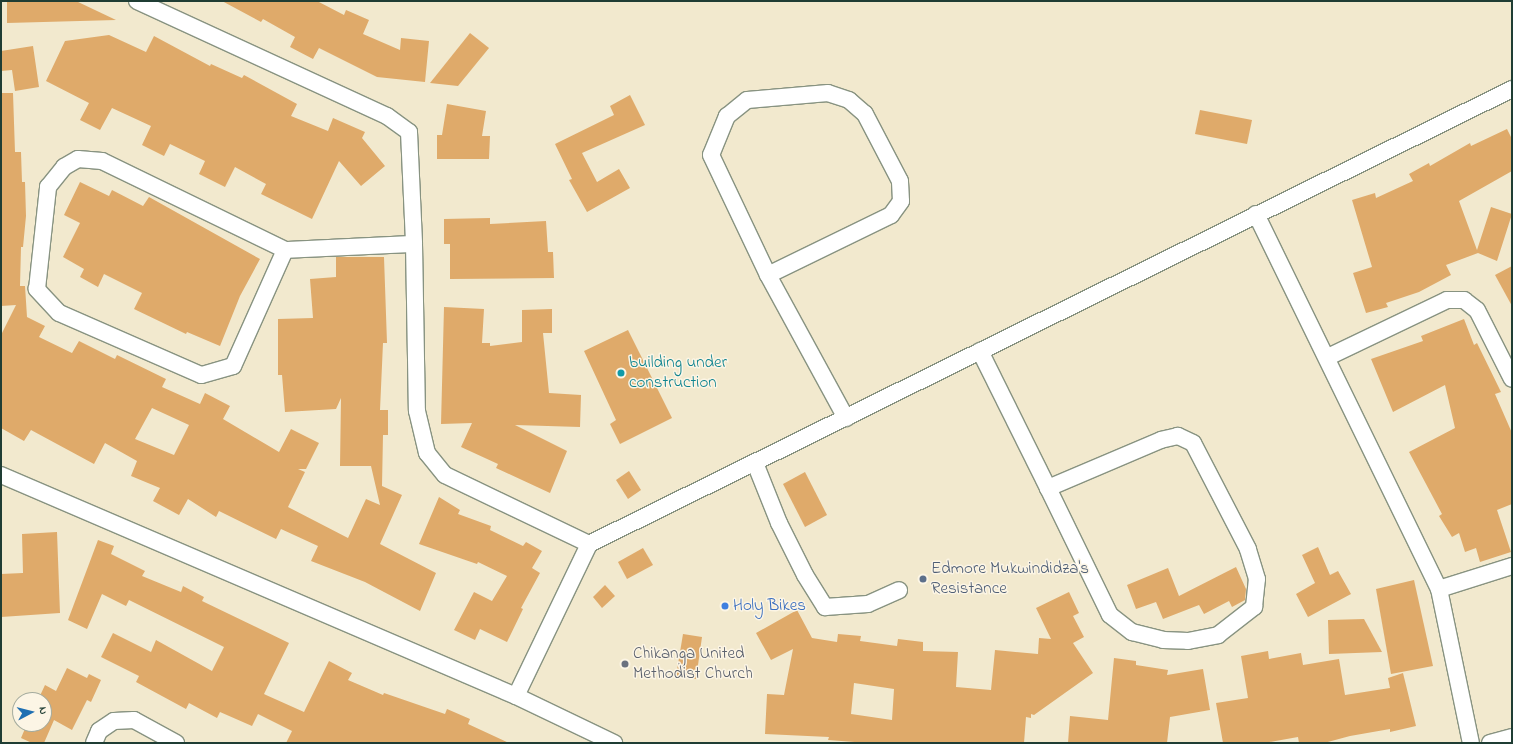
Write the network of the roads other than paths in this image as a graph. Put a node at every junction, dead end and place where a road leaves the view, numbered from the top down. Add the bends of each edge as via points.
1 (137, 1) edge
2 (1512, 89) edge
3 (1256, 214) junction
4 (414, 244) junction
5 (285, 250) junction
6 (768, 275) junction
7 (980, 351) junction
8 (1328, 358) junction
9 (1512, 379) edge
10 (846, 418) junction
11 (754, 463) junction
12 (1, 475) edge
13 (1048, 488) junction
14 (589, 544) junction
15 (1512, 566) edge
16 (1439, 588) junction
17 (899, 590) dead end
18 (516, 696) junction
19 (1512, 737) edge
20 (595, 739) edge
21 (94, 743) edge
22 (176, 743) edge
23 (614, 743) edge
24 (1471, 743) edge
25 (1490, 743) edge

1 - 4 street via 400,123 409,132
2 - 3 street
3 - 7 street
3 - 8 street
4 - 5 street
4 - 14 street via 417,411 426,453 445,475
5 - 5 street via 102,161 78,159 64,167 48,187 37,289 59,313 201,374 234,366
6 - 6 street via 710,155 727,116 748,100 828,93 849,100 865,114 900,181 901,202 891,215
6 - 10 street
7 - 10 street
7 - 13 street
8 - 9 street via 1447,300 1464,300 1477,310
8 - 16 street via 1361,433
10 - 11 street
11 - 14 street
11 - 17 street via 805,575 825,607 868,604
12 - 18 street
13 - 13 street via 1110,615 1132,632 1163,640 1188,641 1218,635 1254,606 1257,579 1248,549 1193,443 1178,436 1161,440
14 - 18 street
15 - 16 street
16 - 24 street
18 - 20 street
19 - 25 street
20 - 23 street
21 - 22 street via 99,731 114,720 134,720

